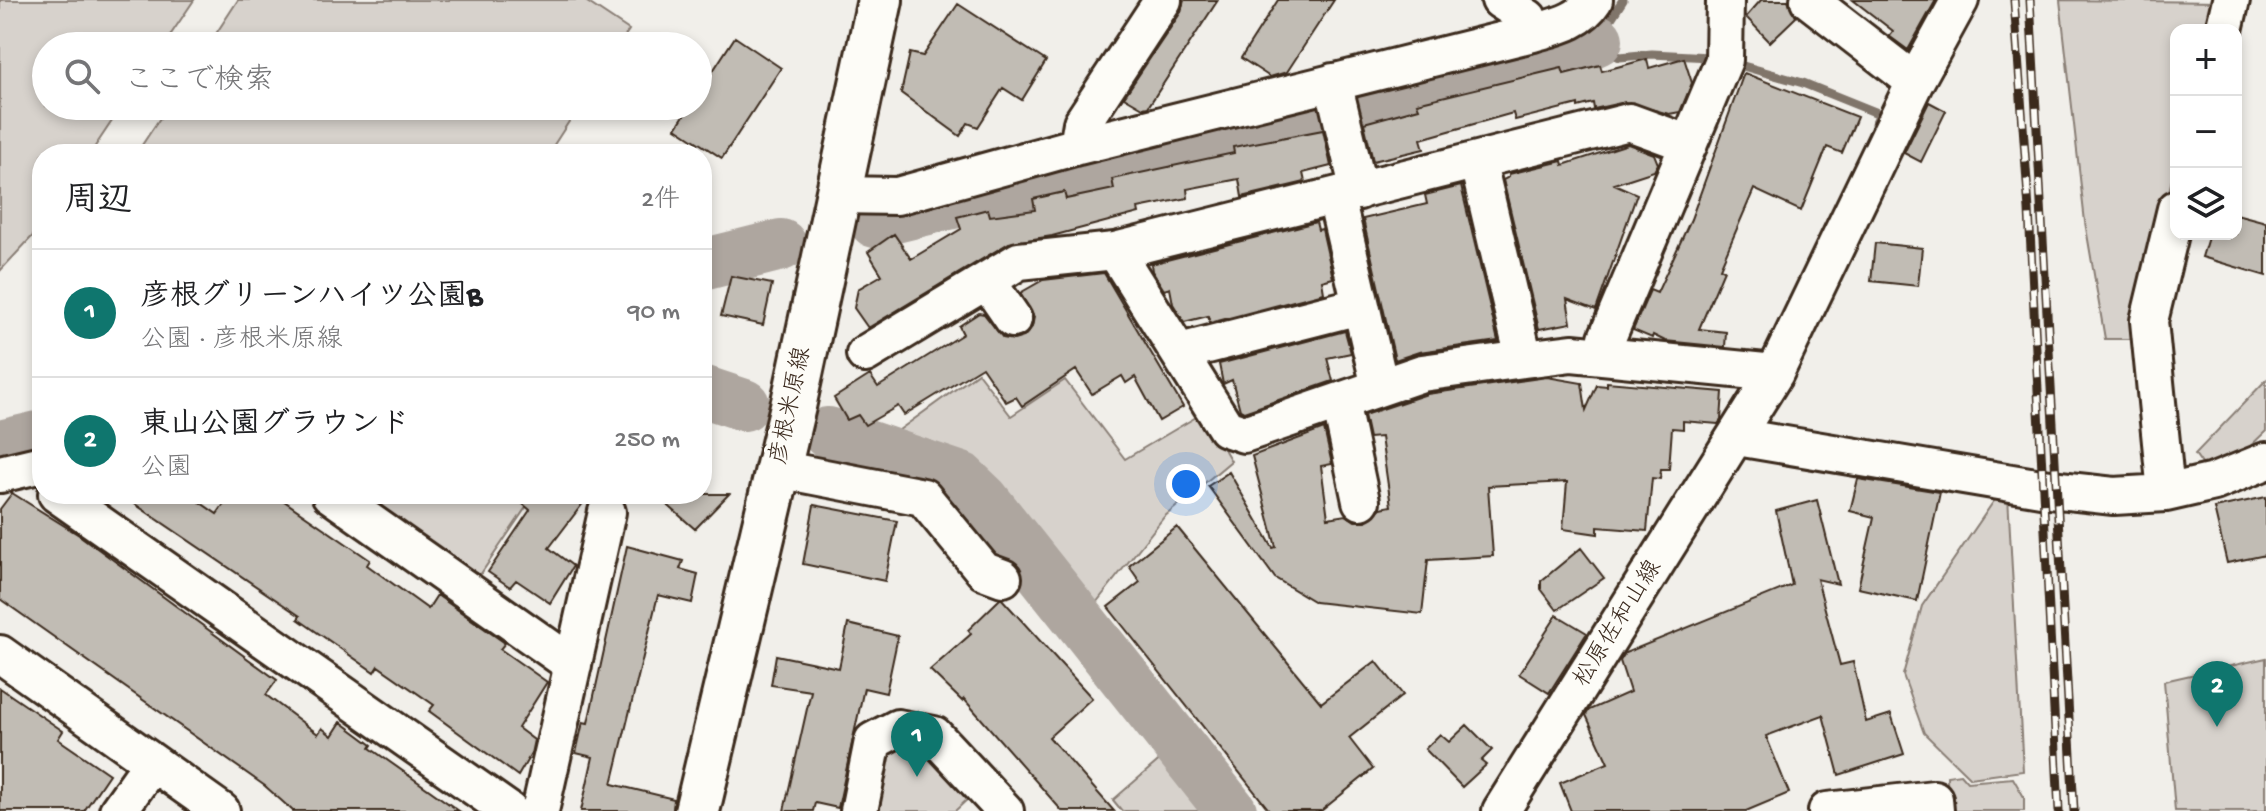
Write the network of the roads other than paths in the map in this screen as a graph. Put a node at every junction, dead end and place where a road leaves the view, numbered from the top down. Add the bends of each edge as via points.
1 (880, 0) edge
2 (1163, 0) edge
3 (1500, 0) edge
4 (1594, 0) edge
5 (1725, 0) edge
6 (1809, 0) edge
7 (1960, 0) edge
8 (2231, 0) edge
9 (2225, 24) edge
10 (1533, 33) junction
11 (1915, 82) junction
12 (1337, 99) junction
13 (1689, 144) junction
14 (1078, 146) junction
15 (1478, 163) junction
16 (1347, 194) junction
17 (837, 195) junction
18 (2170, 234) edge
19 (1115, 251) junction
20 (987, 281) junction
21 (1359, 306) junction
22 (1013, 319) dead end
23 (1180, 352) junction
24 (865, 354) dead end
25 (1604, 356) junction
26 (1524, 359) junction
27 (1775, 373) junction
28 (1380, 387) junction
29 (1340, 401) junction
30 (1737, 437) junction
31 (2261, 467) edge
32 (778, 469) junction
33 (2166, 493) junction
34 (1361, 501) dead end
35 (71, 504) edge
36 (344, 504) edge
37 (607, 512) dead end
38 (1003, 578) dead end
39 (0, 654) edge
40 (573, 665) junction
41 (152, 763) junction
42 (118, 811) edge
43 (221, 811) edge
44 (509, 811) edge
45 (540, 811) edge
46 (697, 811) edge
47 (859, 811) edge
48 (1005, 811) edge
49 (1501, 811) edge
50 (1827, 811) edge
51 (1935, 811) edge

1 - 17 main road, 彦根米原線
2 - 14 street via 1082,123
3 - 10 street via 1528,18
4 - 10 street via 1586,13 1568,23
5 - 13 street via 1724,60
6 - 11 street
7 - 11 street, 松原佐和山線
8 - 9 street
10 - 12 street
11 - 27 street, 松原佐和山線
12 - 14 street
12 - 16 street
13 - 15 street via 1629,122
13 - 25 street
14 - 17 street via 897,196
15 - 16 street
15 - 26 street
16 - 19 street
16 - 21 street
17 - 32 main road, 彦根米原線
18 - 33 street via 2149,321
19 - 20 street via 1019,261
19 - 23 street
20 - 22 street
20 - 24 street
21 - 23 street
21 - 28 street
23 - 29 street via 1226,428 1244,434
25 - 26 street via 1572,353
25 - 27 street
26 - 28 street via 1422,373
27 - 30 street, 松原佐和山線
28 - 29 street
29 - 34 street
30 - 33 street via 2059,490 2114,496
30 - 49 street, 松原佐和山線
31 - 33 street
32 - 38 street via 923,497 984,571
32 - 46 main road, 彦根米原線
35 - 44 street
36 - 40 street
37 - 40 street
39 - 41 street
40 - 45 street
41 - 42 street
41 - 43 street
47 - 48 street via 873,741 898,728 934,735
50 - 51 street via 1934,799

